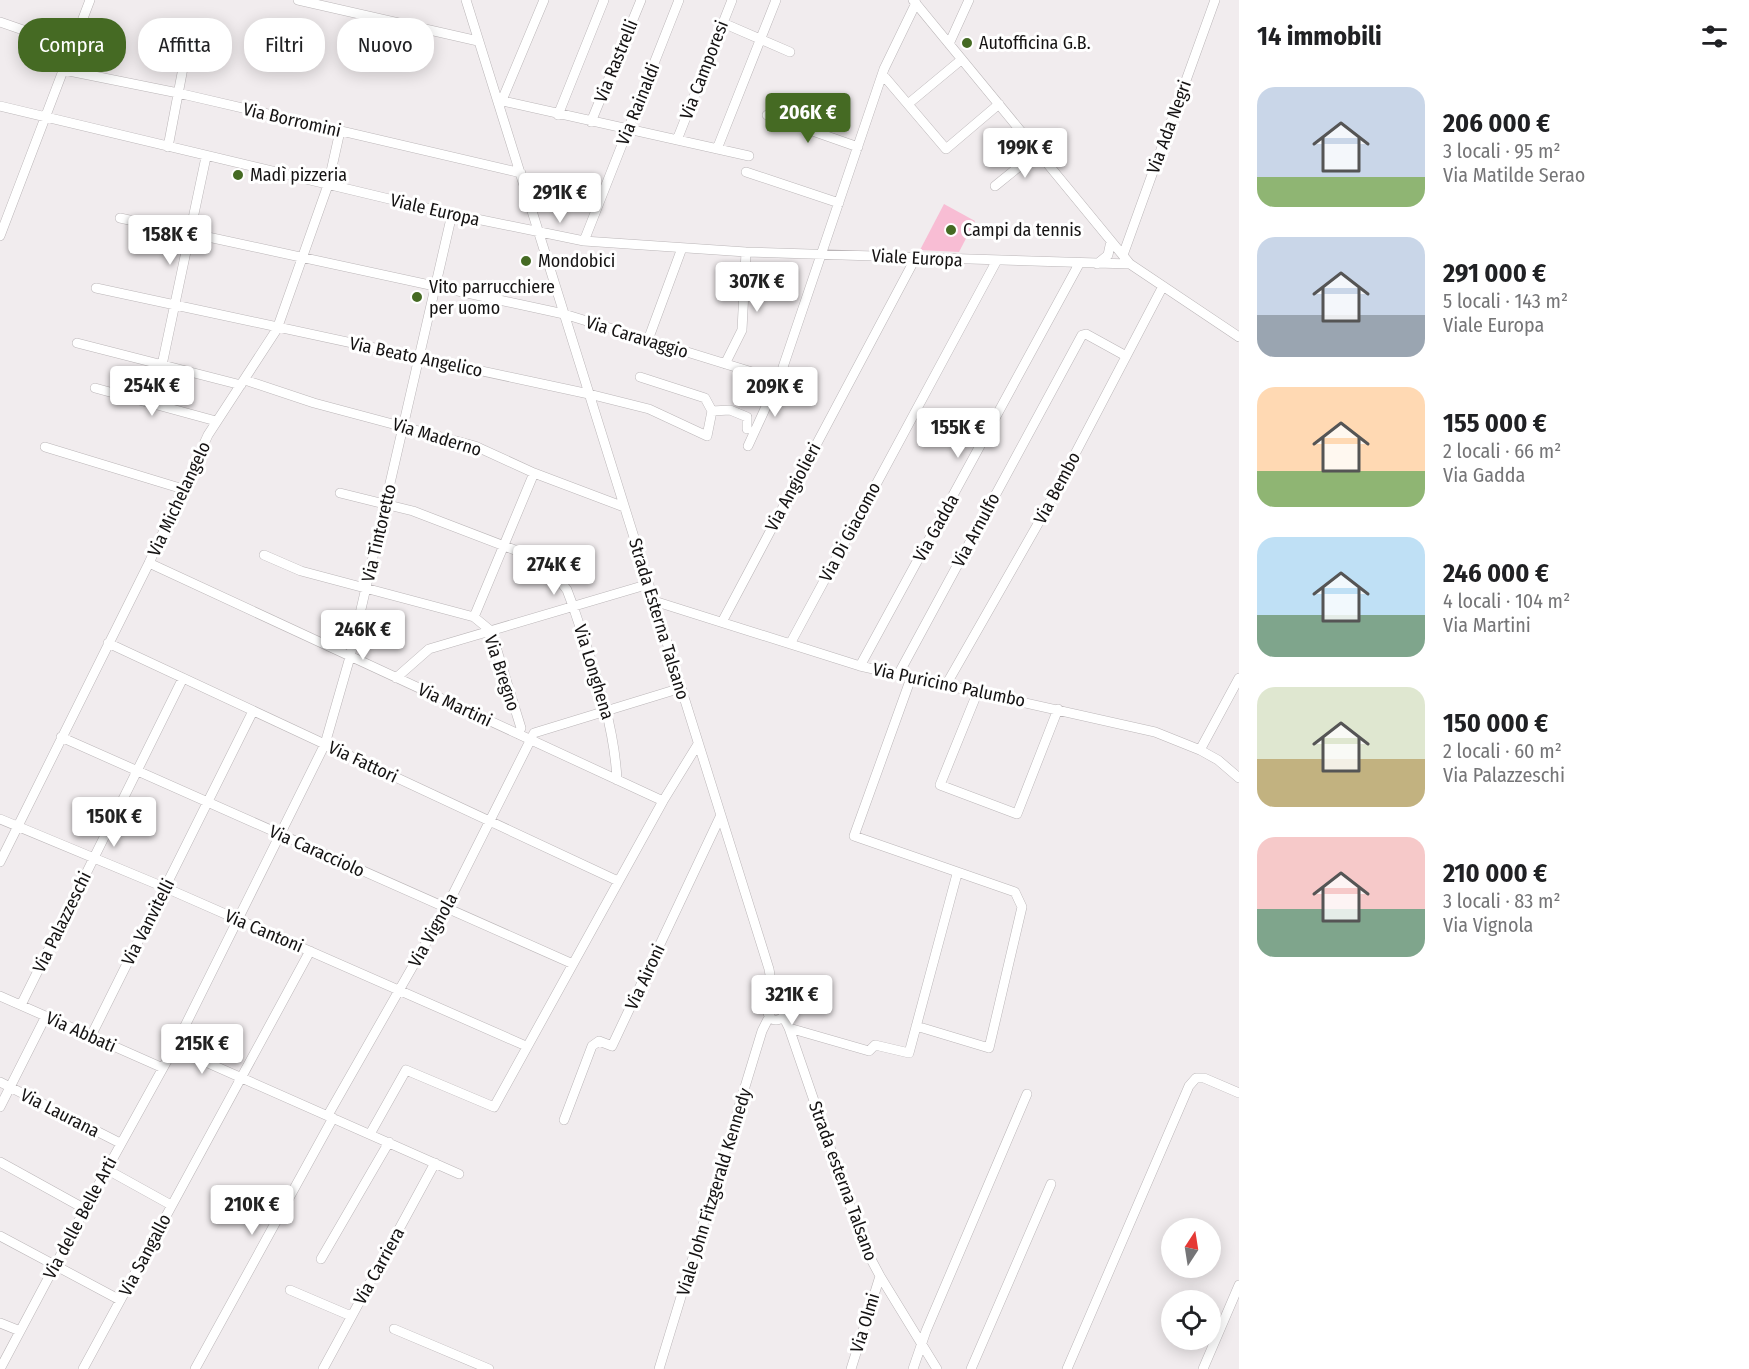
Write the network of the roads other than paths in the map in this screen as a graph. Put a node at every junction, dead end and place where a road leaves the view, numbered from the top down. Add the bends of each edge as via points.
1 (90, 0) edge
2 (298, 0) edge
3 (466, 0) edge
4 (543, 0) edge
5 (604, 0) edge
6 (641, 0) edge
7 (679, 0) edge
8 (732, 0) edge
9 (776, 0) edge
10 (969, 0) edge
11 (1215, 0) edge
12 (914, 1) edge
13 (83, 18) edge
14 (0, 22) edge
15 (723, 23) junction
16 (18, 28) edge
17 (759, 39) junction
18 (478, 41) junction
19 (949, 44) junction
20 (790, 52) dead end
21 (961, 60) junction
22 (63, 72) edge
23 (74, 72) edge
24 (182, 72) edge
25 (883, 75) junction
26 (178, 93) junction
27 (501, 103) junction
28 (908, 104) junction
29 (999, 105) junction
30 (0, 106) edge
31 (558, 115) junction
32 (767, 116) dead end
33 (45, 118) junction
34 (591, 122) junction
35 (627, 130) junction
36 (340, 131) junction
37 (677, 141) junction
38 (168, 147) junction
39 (858, 147) junction
40 (717, 149) junction
41 (946, 150) junction
42 (1037, 152) junction
43 (749, 156) dead end
44 (206, 157) junction
45 (953, 158) dead end
46 (521, 172) junction
47 (746, 172) dead end
48 (328, 186) junction
49 (995, 186) dead end
50 (839, 203) junction
51 (452, 214) junction
52 (120, 218) dead end
53 (190, 233) junction
54 (541, 235) junction
55 (0, 236) edge
56 (1111, 241) junction
57 (584, 242) junction
58 (682, 248) junction
59 (746, 252) junction
60 (822, 254) junction
61 (1123, 255) junction
62 (916, 257) junction
63 (302, 258) junction
64 (996, 262) junction
65 (1079, 264) junction
66 (1097, 264) junction
67 (1130, 264) junction
68 (96, 288) dead end
69 (435, 288) junction
70 (1162, 288) junction
71 (176, 305) junction
72 (564, 314) junction
73 (278, 329) junction
74 (1239, 337) edge
75 (648, 340) junction
76 (77, 343) dead end
77 (1126, 356) junction
78 (418, 358) junction
79 (726, 364) junction
80 (162, 365) junction
81 (640, 377) dead end
82 (778, 380) junction
83 (243, 382) junction
84 (94, 388) dead end
85 (589, 394) junction
86 (712, 411) junction
87 (216, 421) junction
88 (404, 427) junction
89 (747, 429) dead end
90 (748, 446) dead end
91 (45, 447) dead end
92 (534, 473) junction
93 (183, 489) junction
94 (340, 493) dead end
95 (386, 504) junction
96 (624, 507) junction
97 (504, 545) junction
98 (264, 555) dead end
99 (149, 563) junction
100 (649, 584) junction
101 (366, 589) junction
102 (654, 601) junction
103 (573, 606) junction
104 (474, 617) junction
105 (722, 622) junction
106 (491, 631) junction
107 (108, 643) junction
108 (790, 644) junction
109 (350, 657) junction
110 (860, 666) junction
111 (898, 675) junction
112 (183, 678) junction
113 (396, 678) junction
114 (911, 678) junction
115 (1239, 678) edge
116 (946, 685) junction
117 (681, 688) junction
118 (978, 692) junction
119 (1058, 709) junction
120 (253, 711) junction
121 (607, 711) junction
122 (518, 734) junction
123 (62, 737) junction
124 (530, 740) junction
125 (325, 744) junction
126 (698, 744) junction
127 (1200, 750) junction
128 (137, 770) junction
129 (1239, 778) edge
130 (617, 780) junction
131 (663, 801) junction
132 (209, 802) junction
133 (721, 815) junction
134 (0, 819) edge
135 (489, 821) junction
136 (19, 824) junction
137 (281, 834) junction
138 (94, 857) junction
139 (0, 862) edge
140 (957, 874) junction
141 (618, 881) junction
142 (166, 888) junction
143 (446, 908) junction
144 (239, 921) junction
145 (310, 951) junction
146 (573, 964) junction
147 (400, 990) junction
148 (0, 996) edge
149 (21, 1005) junction
150 (775, 1005) junction
151 (770, 1015) junction
152 (46, 1016) junction
153 (783, 1016) junction
154 (916, 1026) junction
155 (789, 1028) junction
156 (91, 1036) junction
157 (526, 1046) junction
158 (174, 1048) junction
159 (163, 1068) junction
160 (240, 1077) junction
161 (0, 1082) edge
162 (10, 1087) junction
163 (1239, 1093) edge
164 (1027, 1094) dead end
165 (0, 1107) edge
166 (331, 1116) junction
167 (564, 1120) dead end
168 (370, 1134) junction
169 (389, 1142) junction
170 (120, 1143) junction
171 (0, 1162) edge
172 (435, 1163) junction
173 (106, 1169) junction
174 (459, 1174) dead end
175 (1051, 1184) dead end
176 (171, 1205) junction
177 (85, 1209) junction
178 (0, 1236) edge
179 (321, 1259) dead end
180 (55, 1265) junction
181 (879, 1276) junction
182 (1239, 1285) edge
183 (290, 1290) dead end
184 (120, 1300) junction
185 (351, 1316) junction
186 (0, 1323) edge
187 (394, 1329) dead end
188 (20, 1331) junction
189 (922, 1346) junction
190 (0, 1369) edge
191 (83, 1369) edge
192 (195, 1369) edge
193 (323, 1369) edge
194 (489, 1369) edge
195 (659, 1369) edge
196 (851, 1369) edge
197 (913, 1369) edge
198 (937, 1369) edge
199 (971, 1369) edge
200 (1067, 1369) edge
201 (1203, 1369) edge

1 - 13 street
2 - 18 street
3 - 18 street, Strada Esterna Talsano
4 - 27 street
5 - 31 street
6 - 34 street, Via Rastrelli
7 - 35 street, Via Rainaldi
8 - 15 street, Via Camporesi
9 - 17 street
10 - 19 street
11 - 61 street, Via Ada Negri
12 - 19 street
12 - 25 street
14 - 16 street
15 - 17 street
15 - 37 street, Via Camporesi
17 - 20 street
17 - 40 street
18 - 27 street, Strada Esterna Talsano
19 - 21 street
21 - 28 street
21 - 29 street
22 - 33 street
23 - 26 street, Via Borromini
24 - 26 street
25 - 28 street
25 - 39 street
26 - 36 street, Via Borromini
26 - 38 street
27 - 31 street
27 - 46 street, Strada Esterna Talsano
28 - 41 street
29 - 41 street
29 - 42 street
30 - 33 street, Viale Europa
31 - 34 street
32 - 39 street
33 - 38 street, Viale Europa
33 - 55 street
34 - 35 street
35 - 37 street
35 - 57 street, Via Rainaldi
36 - 46 street, Via Borromini
36 - 48 street, Via Michelangelo
37 - 40 street
38 - 44 street, Viale Europa
39 - 50 street
40 - 43 street
41 - 45 street
42 - 49 street
42 - 56 street
44 - 48 street, Viale Europa
44 - 53 street
46 - 54 street, Strada Esterna Talsano
47 - 50 street
48 - 51 street, Viale Europa
48 - 63 street, Via Michelangelo
50 - 60 street
51 - 54 street, Viale Europa
51 - 69 street, Via Tintoretto
52 - 53 street, Via Caravaggio
53 - 63 street, Via Caravaggio
53 - 71 street
54 - 57 street, Viale Europa
54 - 72 street, Strada Esterna Talsano
56 - 61 street
56 - 66 street via 1108,255
57 - 58 street, Viale Europa
58 - 59 street, Viale Europa
58 - 75 street
59 - 60 street, Viale Europa
59 - 79 street via 742,330
60 - 62 street, Viale Europa
60 - 82 street
61 - 67 street
62 - 64 street, Viale Europa
62 - 105 street, Via Angiolieri
63 - 69 street, Via Caravaggio
63 - 73 street, Via Michelangelo
64 - 65 street, Viale Europa
64 - 108 street, Via Di Giacomo
65 - 66 street, Viale Europa
65 - 110 street, Via Gadda
66 - 67 street, Viale Europa
67 - 70 street
68 - 71 street, Via Beato Angelico
69 - 72 street, Via Caravaggio
69 - 78 street, Via Tintoretto
70 - 74 street
70 - 77 street, Via Bembo
71 - 73 street, Via Beato Angelico
71 - 80 street
72 - 75 street, Via Caravaggio
72 - 85 street, Strada Esterna Talsano
73 - 78 street, Via Beato Angelico
73 - 83 street, Via Michelangelo
75 - 79 street, Via Caravaggio
76 - 80 street, Via Maderno
77 - 111 street, Via Arnulfo via 1082,335
77 - 116 street, Via Bembo via 1043,515
78 - 85 street, Via Beato Angelico
78 - 88 street, Via Tintoretto
79 - 82 street, Via Caravaggio
80 - 83 street, Via Maderno
81 - 86 street via 705,398
82 - 90 street
83 - 87 street, Via Michelangelo
83 - 88 street, Via Maderno
84 - 87 street
85 - 86 street, Via Beato Angelico via 649,409 707,436
85 - 96 street, Strada Esterna Talsano
86 - 89 street via 730,410 747,417
87 - 93 street, Via Michelangelo
88 - 92 street, Via Maderno via 475,446
88 - 95 street, Via Tintoretto
91 - 93 street
92 - 96 street, Via Maderno
92 - 97 street
93 - 99 street, Via Michelangelo
94 - 95 street, Via Longhena
95 - 97 street, Via Longhena
95 - 101 street, Via Tintoretto
96 - 100 street, Strada Esterna Talsano
97 - 103 street, Via Longhena via 546,562 567,590
97 - 104 street
98 - 101 street via 301,571
99 - 107 street, Via Michelangelo
99 - 109 street, Via Martini
100 - 102 street, Strada Esterna Talsano
100 - 103 street
101 - 104 street
101 - 109 street, Via Tintoretto
102 - 105 street, Via Puricino Palumbo
102 - 117 street, Strada Esterna Talsano
103 - 106 street
103 - 121 street, Via Longhena
104 - 106 street, Via Bregno
105 - 108 street, Via Puricino Palumbo
106 - 113 street via 429,649
106 - 122 street, Via Bregno via 520,728
107 - 112 street, Via Fattori
107 - 123 street, Via Michelangelo
108 - 110 street, Via Puricino Palumbo
109 - 113 street, Via Martini
109 - 125 street, Via Tintoretto
110 - 111 street, Via Puricino Palumbo
111 - 114 street, Via Puricino Palumbo
112 - 120 street, Via Fattori
112 - 128 street, Via Palazzeschi
113 - 122 street, Via Martini
114 - 116 street, Via Puricino Palumbo
114 - 140 street via 854,836
115 - 127 street
116 - 118 street, Via Puricino Palumbo
117 - 121 street
117 - 126 street, Strada Esterna Talsano
118 - 119 street, Via Puricino Palumbo
118 - 119 street via 940,786 1017,814
119 - 127 street, Via Puricino Palumbo via 1155,732
120 - 125 street, Via Fattori
120 - 132 street, Via Vanvitelli
121 - 124 street via 534,733
121 - 130 street, Via Longhena
122 - 124 street, Via Martini
123 - 128 street, Via Caracciolo
123 - 136 street, Via Michelangelo
124 - 130 street, Via Martini
124 - 135 street, Via Vignola
125 - 135 street, Via Fattori
125 - 137 street, Via Tintoretto
126 - 131 street
126 - 133 street, Strada Esterna Talsano
127 - 129 street, Via Puricino Palumbo
128 - 132 street, Via Caracciolo
128 - 138 street, Via Palazzeschi
130 - 131 street, Via Martini
131 - 141 street
132 - 137 street, Via Caracciolo
132 - 142 street, Via Vanvitelli
133 - 150 street, Strada Esterna Talsano via 769,969
133 - 167 street, Via Aironi via 612,1046 599,1041 592,1046
134 - 136 street, Via Cantoni
135 - 141 street, Via Fattori
135 - 143 street, Via Vignola
136 - 138 street, Via Cantoni
136 - 139 street, Via Michelangelo
137 - 143 street, Via Caracciolo
137 - 144 street, Via Tintoretto
138 - 142 street, Via Cantoni
138 - 149 street, Via Palazzeschi
140 - 154 street
140 - 154 street via 1015,892 1022,907 989,1048
141 - 146 street
142 - 144 street, Via Cantoni
142 - 156 street, Via Vanvitelli
143 - 146 street, Via Caracciolo
143 - 147 street, Via Vignola
144 - 145 street, Via Cantoni
144 - 158 street, Via Tintoretto
145 - 147 street, Via Cantoni
145 - 160 street, Via Sangallo
146 - 157 street
147 - 157 street, Via Cantoni
147 - 166 street, Via Vignola
148 - 149 street, Via Abbati
149 - 152 street, Via Abbati
150 - 151 street
150 - 153 street via 782,1007
151 - 153 street via 776,1019
151 - 195 street, Viale John Fitzgerald Kennedy
152 - 156 street, Via Abbati
152 - 162 street
153 - 155 street, Strada esterna Talsano
154 - 155 street via 909,1053 875,1045 869,1051
155 - 181 street, Strada esterna Talsano via 846,1199
156 - 159 street, Via Abbati
157 - 168 street via 494,1107 406,1070
158 - 159 street, Via Tintoretto
158 - 160 street
159 - 170 street, Via delle Belle Arti
160 - 166 street
160 - 176 street, Via Sangallo
161 - 162 street, Via Laurana
162 - 165 street
162 - 170 street, Via Laurana
163 - 200 street via 1204,1078 1196,1078 1189,1086
164 - 189 street
166 - 168 street
166 - 192 street, Via Vignola
168 - 169 street
169 - 172 street
169 - 179 street
170 - 173 street, Via delle Belle Arti
171 - 177 street
172 - 174 street
172 - 185 street, Via Carriera
173 - 176 street
173 - 177 street, Via delle Belle Arti
175 - 199 street
176 - 184 street, Via Sangallo
177 - 180 street, Via delle Belle Arti
178 - 180 street
180 - 184 street
180 - 188 street, Via delle Belle Arti
181 - 189 street, Strada esterna Talsano
181 - 196 street, Via Olmi
182 - 201 street
183 - 185 street
184 - 191 street, Via Sangallo
185 - 193 street, Via Carriera
186 - 188 street
187 - 194 street
188 - 190 street, Via delle Belle Arti
189 - 197 street
189 - 198 street, Strada esterna Talsano

